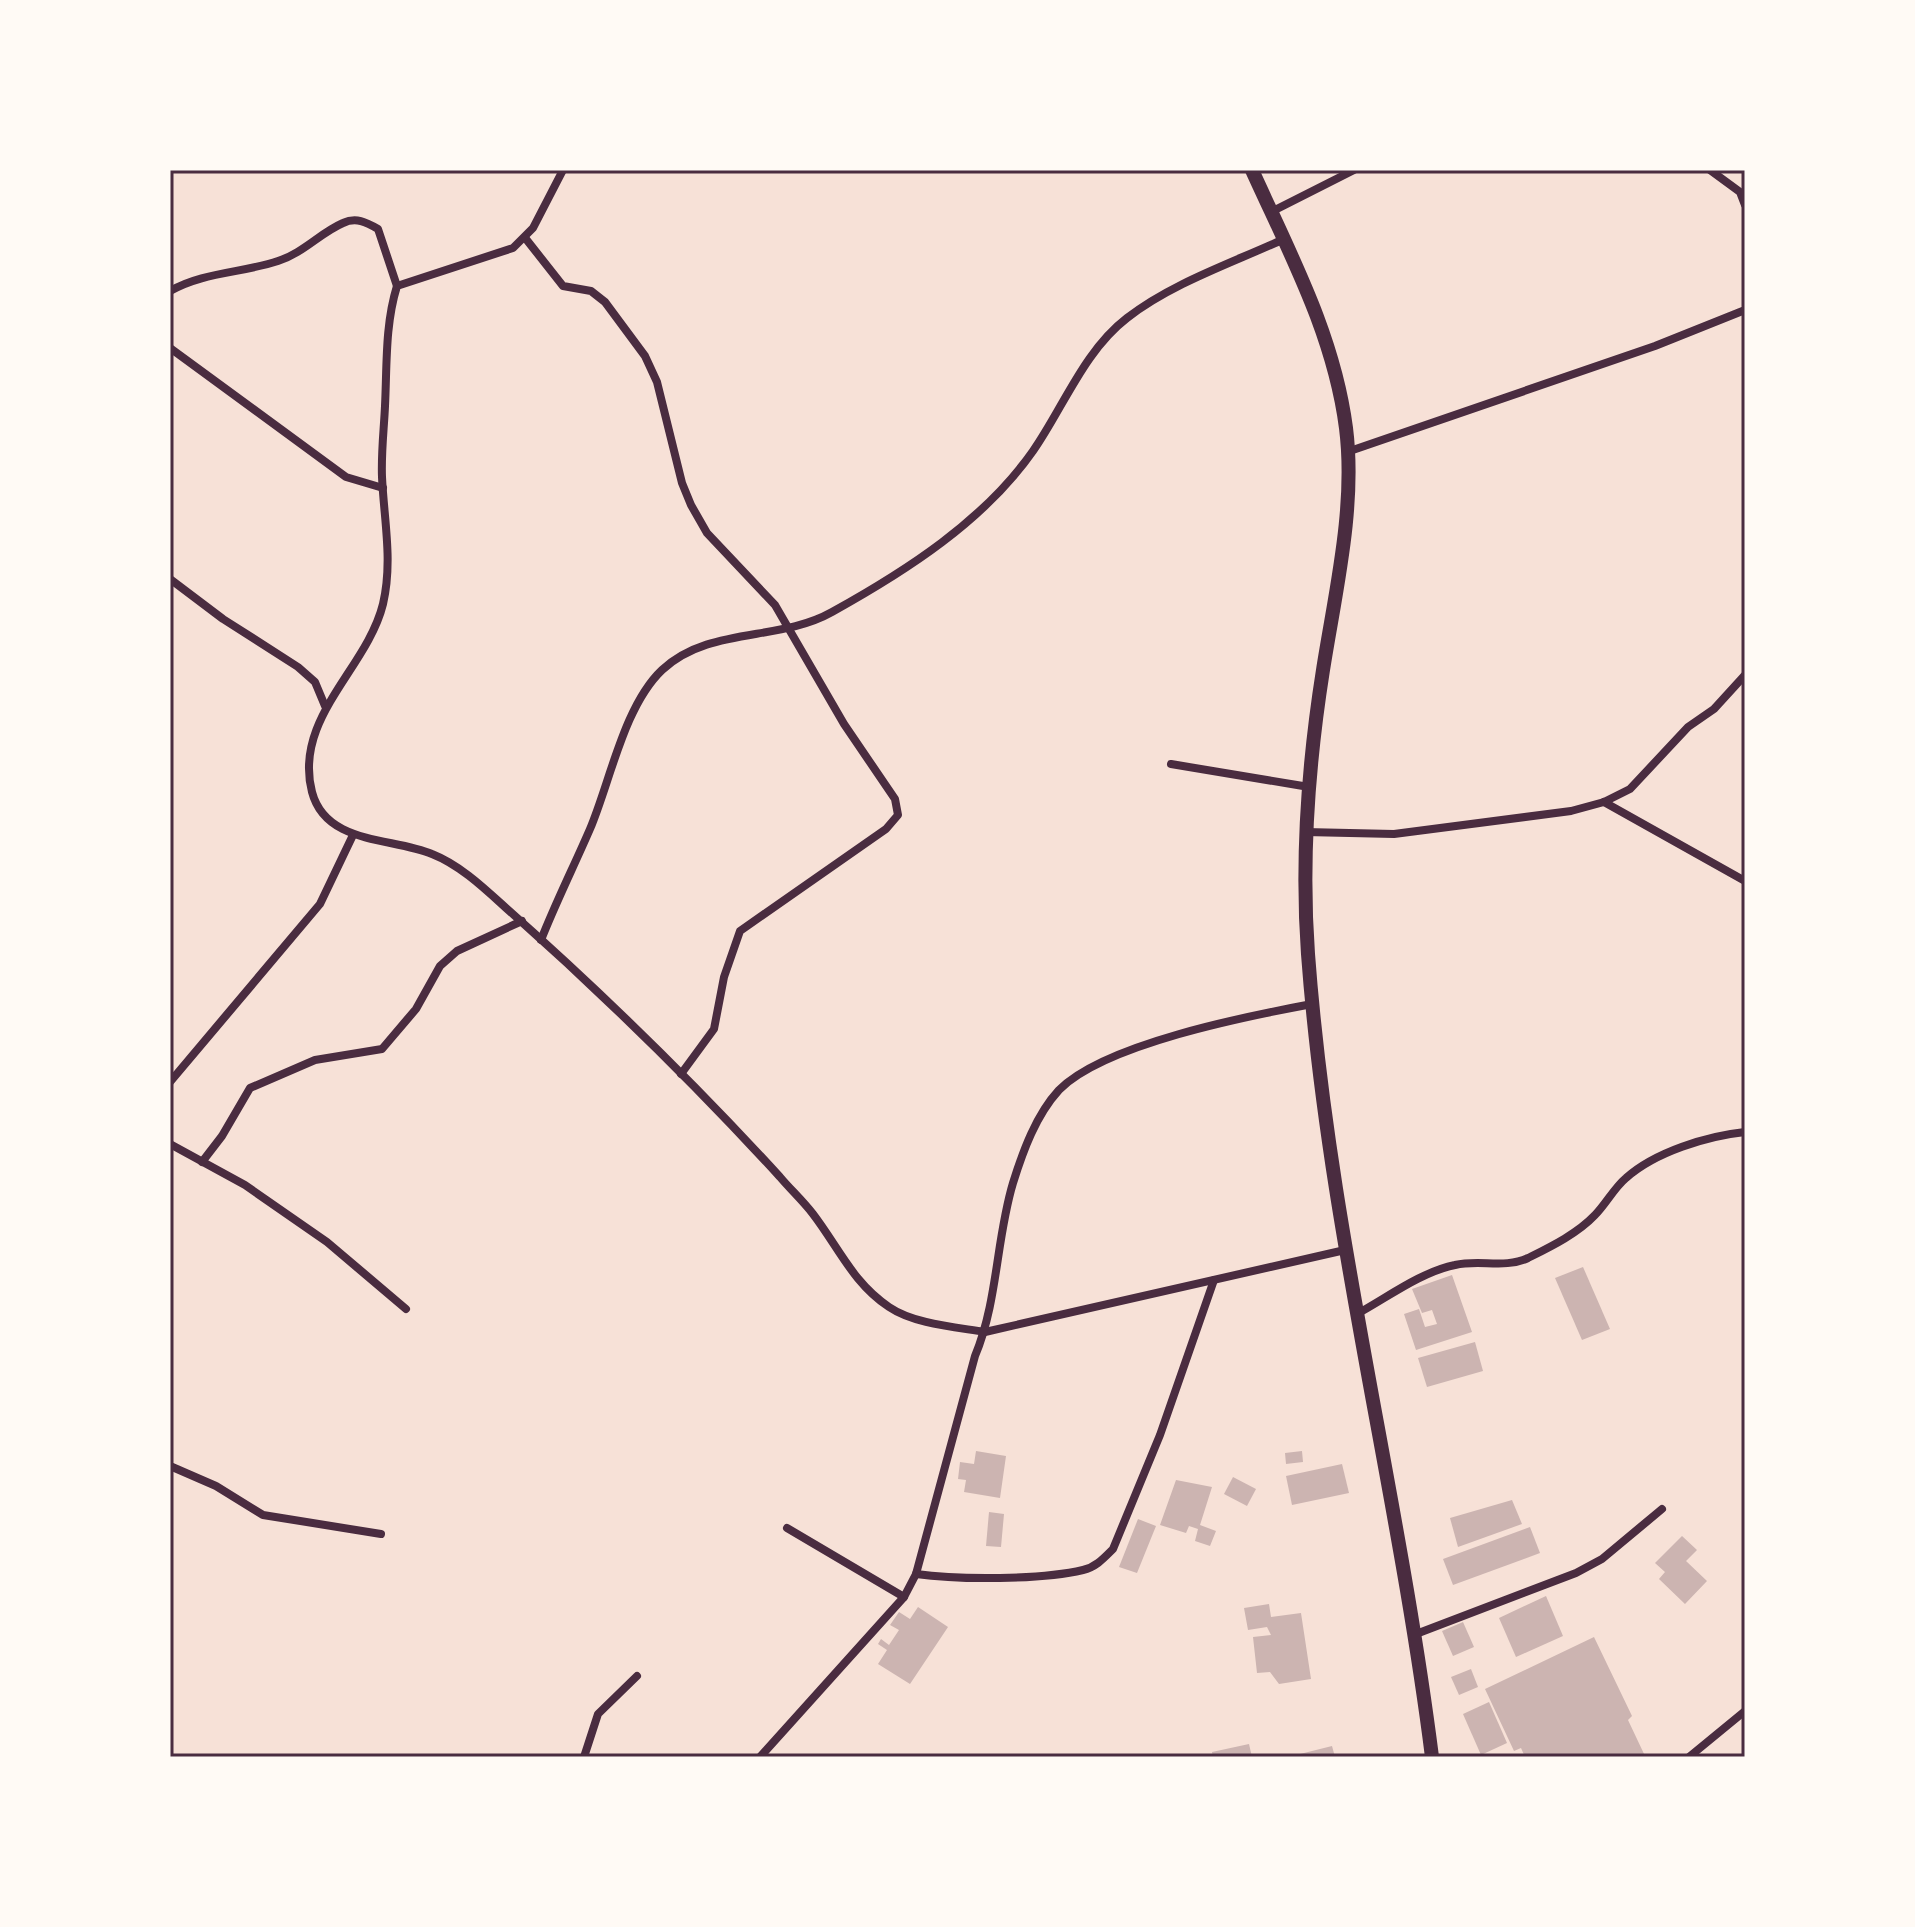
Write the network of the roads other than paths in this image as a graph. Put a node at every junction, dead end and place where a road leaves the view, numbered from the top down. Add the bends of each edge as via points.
1 (563, 170) edge
2 (1252, 170) edge
3 (1354, 170) edge
4 (1710, 170) edge
5 (1745, 205) edge
6 (1271, 212) junction
7 (526, 239) junction
8 (1284, 239) junction
9 (397, 286) junction
10 (170, 291) edge
11 (1745, 310) edge
12 (170, 348) edge
13 (1347, 452) junction
14 (383, 488) junction
15 (170, 579) edge
16 (790, 629) junction
17 (1745, 675) edge
18 (325, 706) junction
19 (1171, 764) dead end
20 (1309, 787) junction
21 (1604, 802) junction
22 (1304, 832) junction
23 (353, 835) junction
24 (1745, 881) edge
25 (522, 921) junction
26 (541, 940) junction
27 (1312, 1004) junction
28 (681, 1074) junction
29 (170, 1082) edge
30 (1745, 1132) edge
31 (170, 1144) edge
32 (202, 1162) junction
33 (1345, 1250) junction
34 (1214, 1280) junction
35 (406, 1309) dead end
36 (1357, 1314) junction
37 (985, 1332) junction
38 (170, 1466) edge
39 (1662, 1509) dead end
40 (787, 1528) dead end
41 (381, 1534) dead end
42 (916, 1574) junction
43 (904, 1597) junction
44 (1416, 1634) junction
45 (637, 1676) dead end
46 (1745, 1711) edge
47 (584, 1757) edge
48 (760, 1757) edge
49 (1432, 1757) edge
50 (1689, 1757) edge

1 - 7 street
2 - 6 main road
3 - 6 street
4 - 5 street via 1740,192
6 - 8 main road
7 - 9 street via 513,248
7 - 16 street via 563,286 591,291 605,302 645,356 691,505 707,533 756,583
8 - 13 main road via 1322,323 1338,376
8 - 16 street via 1125,318 1086,367 1034,449 975,518 829,614
9 - 10 street via 378,229 360,219 343,223 277,261 189,280
9 - 14 street via 389,313
11 - 13 street
12 - 14 street via 346,477
13 - 20 main road via 1342,543
14 - 18 street via 388,520 382,608
15 - 18 street via 298,667 315,682
16 - 26 street via 723,638 662,670 642,696
16 - 28 street via 895,799 898,815 886,829 740,931 714,1029
17 - 21 street via 1630,789
18 - 23 street via 309,777 313,796 321,812
19 - 20 street
20 - 22 main road
21 - 22 street via 1394,834
21 - 24 street
22 - 27 main road
23 - 25 street via 431,853 460,869
23 - 29 street via 320,904
25 - 26 street
25 - 32 street via 457,951 440,966 416,1009 382,1049 315,1060 250,1088
26 - 28 street
27 - 33 main road
27 - 37 street via 1109,1058 1060,1089 1035,1124 1013,1183
28 - 37 street via 813,1214 865,1289 893,1310
30 - 36 street via 1725,1134 1642,1166 1593,1217 1523,1260 1451,1265
31 - 32 street
32 - 35 street via 327,1242
33 - 34 street
33 - 36 main road
34 - 37 street
34 - 42 street via 1154,1449 1113,1549 1099,1563 1083,1570 1000,1577
36 - 44 main road
37 - 42 street
38 - 41 street via 263,1515
39 - 44 street via 1602,1559 1576,1573
40 - 43 street
42 - 43 street
43 - 48 street
44 - 49 main road
45 - 47 street via 598,1714
46 - 50 street

